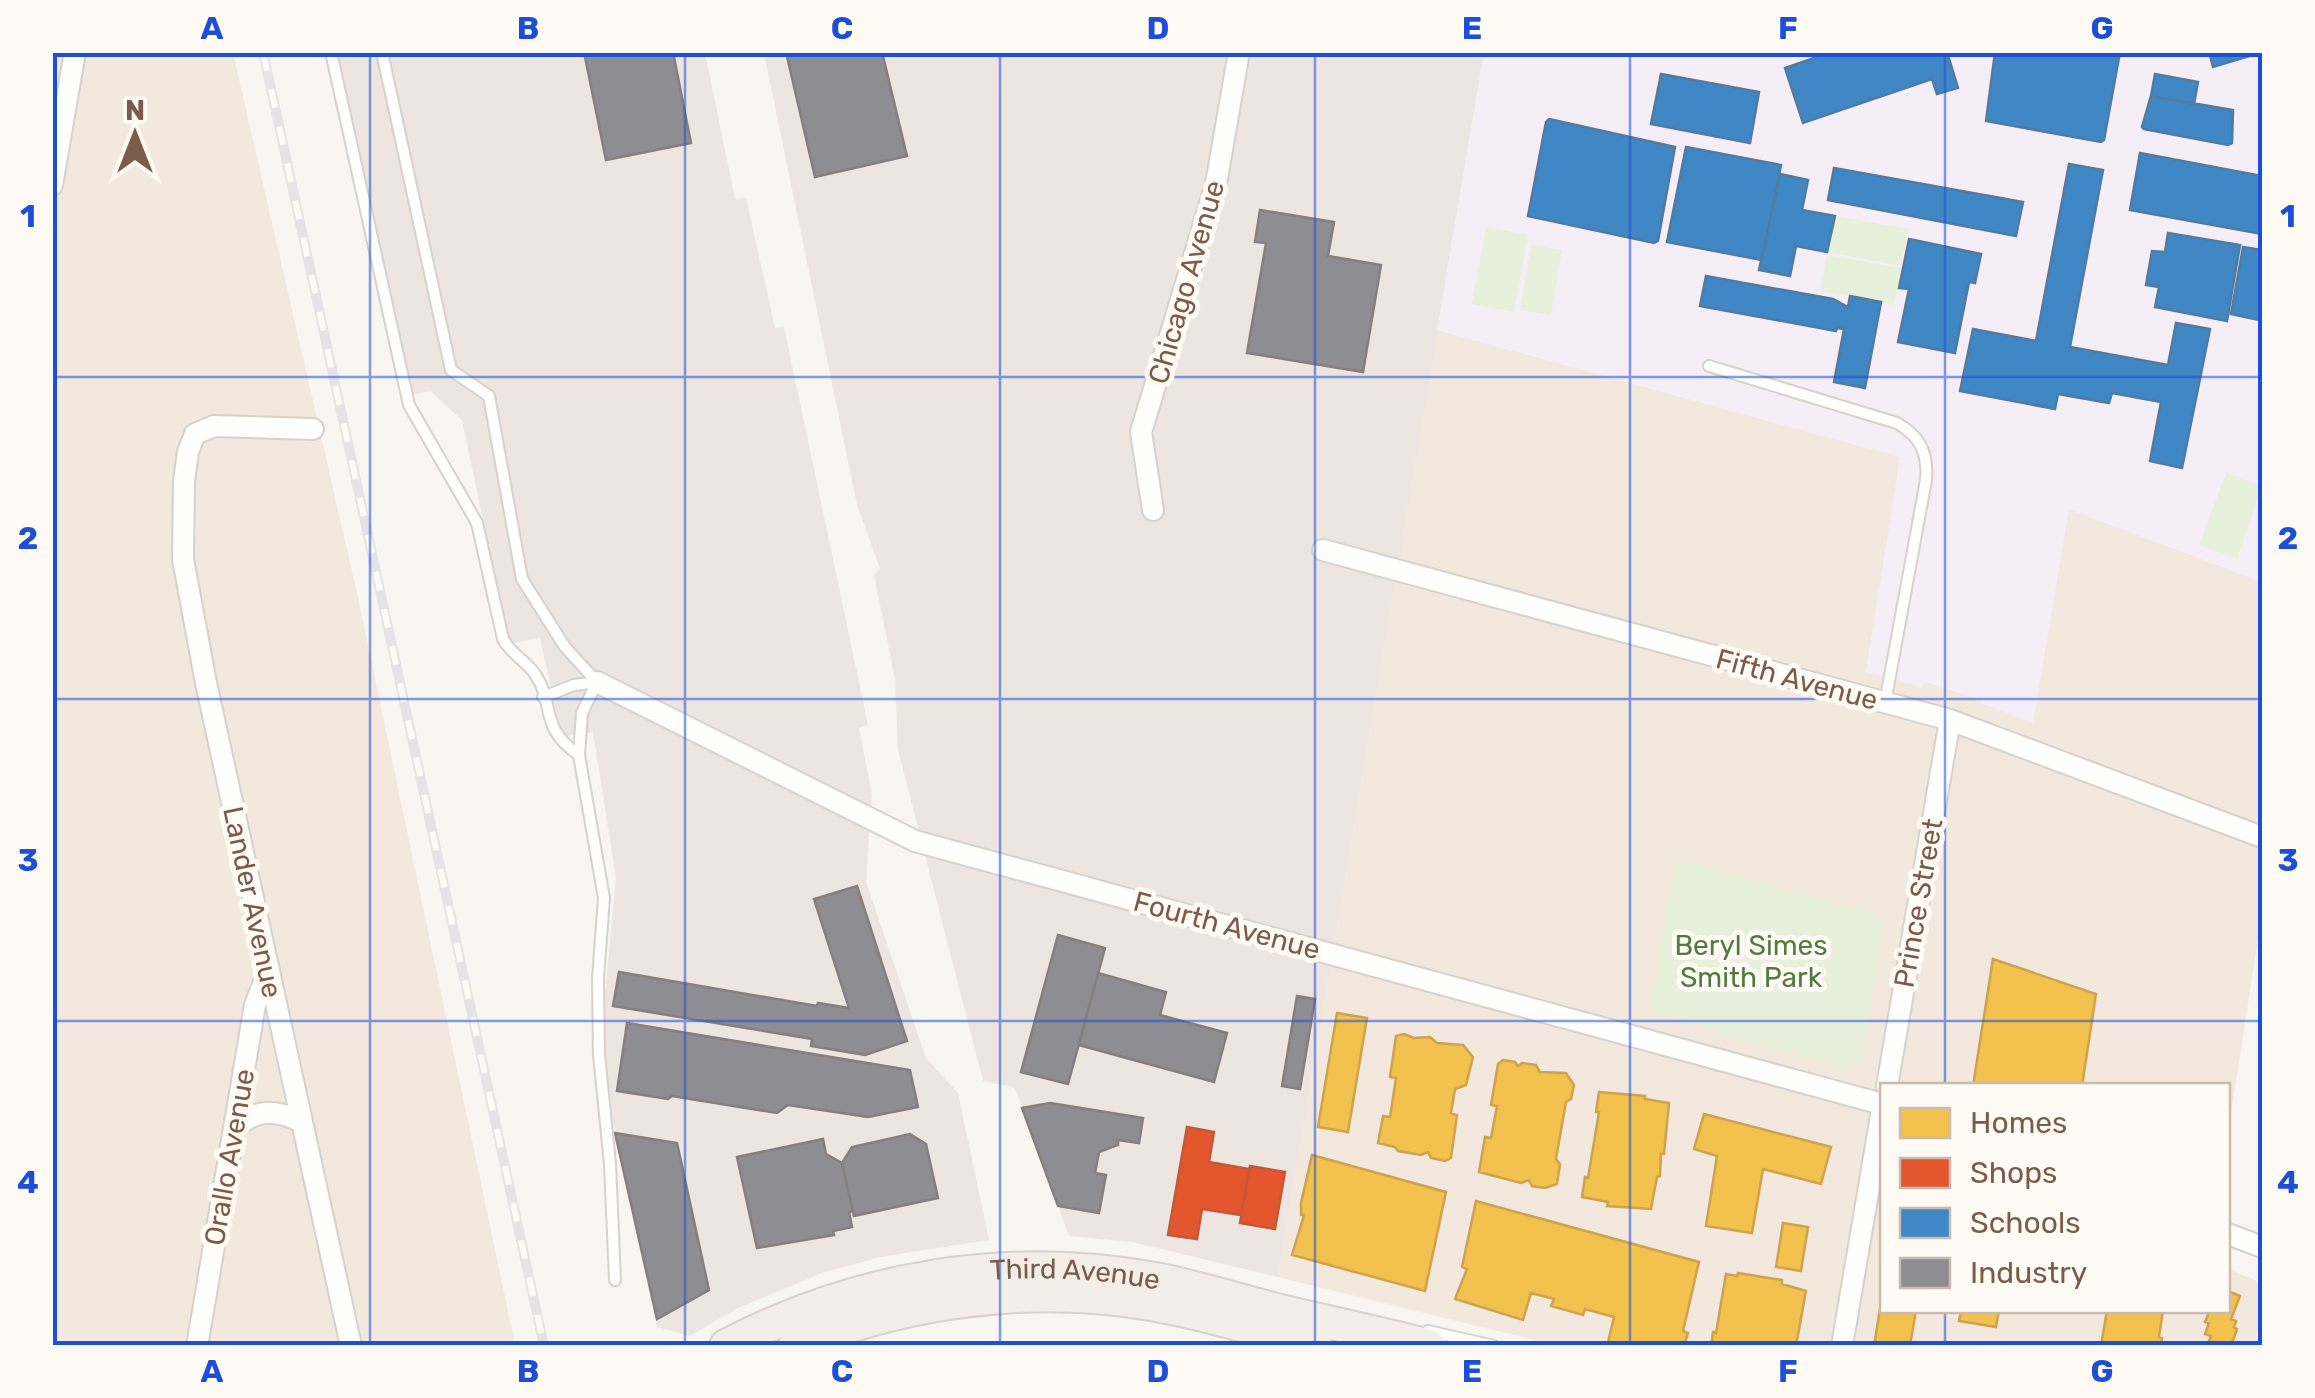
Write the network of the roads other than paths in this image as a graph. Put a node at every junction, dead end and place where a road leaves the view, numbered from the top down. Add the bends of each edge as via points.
1 (74, 52) edge
2 (332, 52) edge
3 (382, 52) edge
4 (1239, 52) edge
5 (52, 185) edge
6 (1709, 366) dead end
7 (313, 429) dead end
8 (1153, 510) dead end
9 (1323, 550) dead end
10 (597, 682) junction
11 (543, 697) junction
12 (1885, 703) junction
13 (1950, 720) junction
14 (579, 755) junction
15 (2262, 837) edge
16 (269, 970) junction
17 (1887, 1083) edge
18 (1880, 1106) edge
19 (1880, 1119) edge
20 (300, 1122) junction
21 (234, 1130) junction
22 (2230, 1235) edge
23 (2262, 1247) edge
24 (615, 1280) dead end
25 (1279, 1310) junction
26 (1375, 1319) dead end
27 (1419, 1336) edge
28 (197, 1346) edge
29 (351, 1346) edge
30 (726, 1346) edge
31 (796, 1346) edge
32 (1316, 1346) edge
33 (1494, 1346) edge
34 (1842, 1346) edge

1 - 5 street
2 - 11 lane via 410,405 476,524 503,639 538,678
3 - 10 lane via 451,370 489,396 522,578
4 - 8 street, Chicago Avenue via 1216,184 1141,432
6 - 12 lane via 1897,423 1920,442 1926,480
7 - 16 street, Lander Avenue via 200,430 186,466 182,544
9 - 12 street, Fifth Avenue
10 - 11 lane
10 - 14 lane via 582,712
10 - 18 street, Fourth Avenue via 916,840
11 - 14 lane via 554,734
12 - 13 street, Fifth Avenue
13 - 15 street, Fifth Avenue
13 - 17 street, Prince Street
14 - 24 lane via 604,898 598,1055
16 - 20 street, Lander Avenue
16 - 21 street, Orallo Avenue via 256,1004
19 - 34 street
20 - 21 street via 263,1112
20 - 29 street, Lander Avenue
21 - 28 street, Orallo Avenue
22 - 23 street
25 - 26 lane
25 - 27 main road, Third Avenue
25 - 30 main road, Third Avenue via 1137,1276 998,1268 862,1290
27 - 33 lane
31 - 32 main road, Third Avenue via 894,1312 1035,1295 1165,1307

